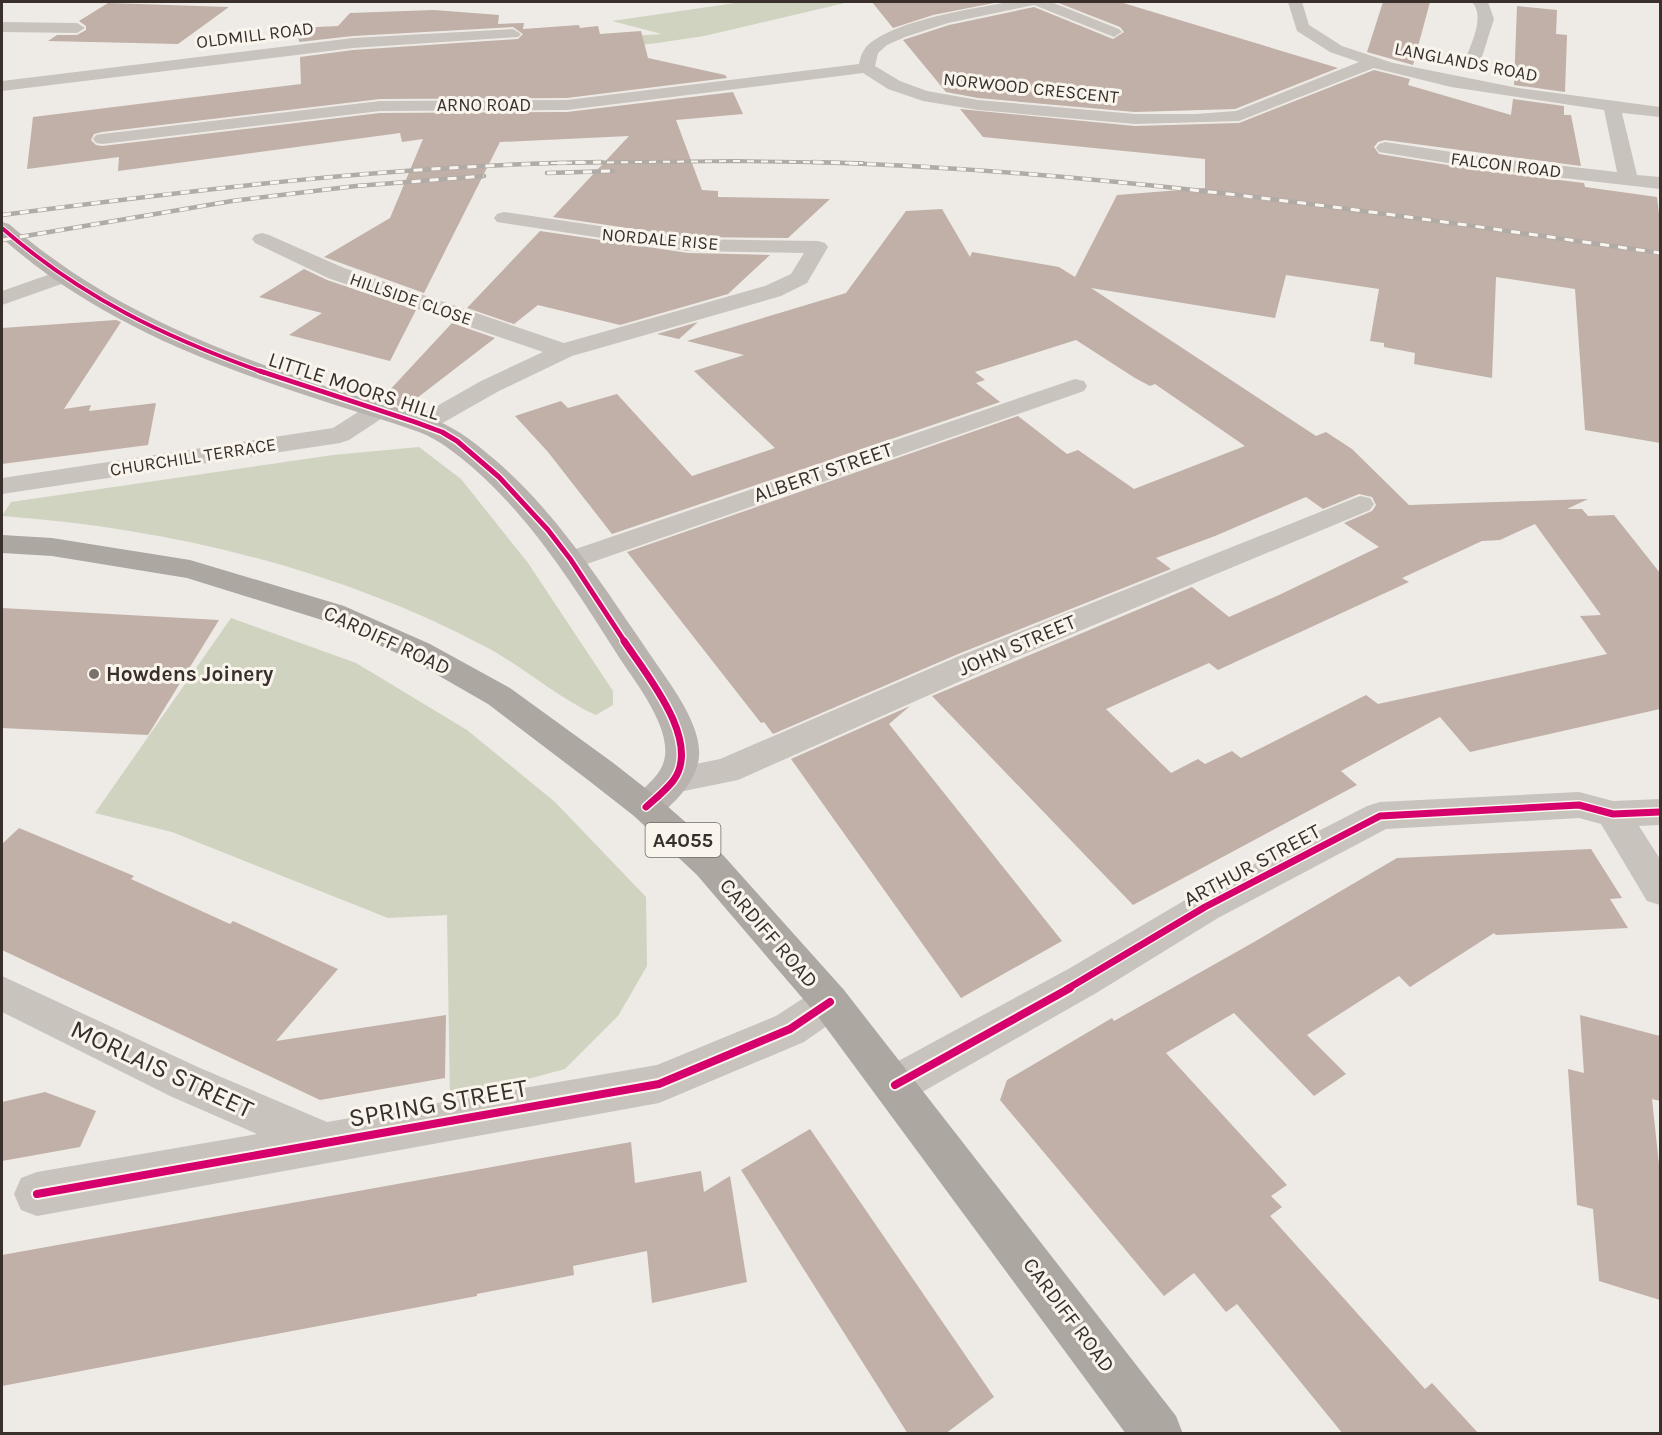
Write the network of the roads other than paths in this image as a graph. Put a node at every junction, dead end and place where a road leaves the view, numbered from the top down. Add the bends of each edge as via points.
1 (1029, 2) edge
2 (1039, 2) edge
3 (1295, 2) edge
4 (1479, 2) edge
5 (2, 27) edge
6 (77, 28) dead end
7 (1114, 32) dead end
8 (513, 34) dead end
9 (1372, 63) junction
10 (1472, 63) dead end
11 (866, 68) junction
12 (2, 86) edge
13 (1612, 105) junction
14 (1660, 112) edge
15 (102, 139) dead end
16 (1385, 148) dead end
17 (1628, 179) junction
18 (1660, 183) edge
19 (504, 218) dead end
20 (2, 228) edge
21 (262, 239) dead end
22 (62, 276) junction
23 (2, 298) edge
24 (564, 351) junction
25 (1075, 386) dead end
26 (378, 410) junction
27 (423, 424) junction
28 (2, 486) edge
29 (1360, 504) dead end
30 (2, 544) edge
31 (571, 560) junction
32 (674, 780) junction
33 (646, 807) junction
34 (1660, 812) edge
35 (1613, 814) junction
36 (1660, 890) edge
37 (2, 993) edge
38 (830, 1002) junction
39 (895, 1085) junction
40 (324, 1142) junction
41 (37, 1194) dead end
42 (1158, 1434) edge

1 - 11 street via 888,37 871,51
2 - 7 street
3 - 9 street, LANGLANDS ROAD via 1295,17 1312,35
4 - 10 street via 1486,19
5 - 6 street
8 - 12 street, OLDMILL ROAD via 353,43
9 - 11 street, NORWOOD CRESCENT via 1239,116 1196,119 1135,119 978,105 923,96
9 - 13 street, LANGLANDS ROAD via 1466,85
11 - 15 street, ARNO ROAD via 567,105 380,106
13 - 14 street, LANGLANDS ROAD
13 - 17 street
16 - 17 street, FALCON ROAD
17 - 18 street, FALCON ROAD
19 - 24 street, NORDALE RISE via 688,245 818,247 799,278 774,291
20 - 22 street, LITTLE MOORS HILL via 33,257
21 - 24 street, HILLSIDE CLOSE via 336,273
22 - 23 street
22 - 26 street, LITTLE MOORS HILL via 161,331 255,370
24 - 27 street
25 - 31 street, ALBERT STREET
26 - 27 street, LITTLE MOORS HILL
26 - 28 street, CHURCHILL TERRACE via 340,435
27 - 31 street, LITTLE MOORS HILL via 457,441 499,477
29 - 32 street, JOHN STREET via 970,664 726,771
30 - 33 main road, CARDIFF ROAD / A4055 via 52,547 190,569 333,613 419,651 499,696
31 - 32 street, LITTLE MOORS HILL via 664,701 678,730 682,756
32 - 33 street
33 - 38 main road, CARDIFF ROAD / A4055 via 710,865
34 - 35 street, ARTHUR STREET
35 - 36 street
35 - 39 street, ARTHUR STREET via 1579,805 1380,816 1205,907 1084,980
37 - 40 street, MORLAIS STREET via 185,1082
38 - 39 main road, CARDIFF ROAD / A4055
38 - 40 street, SPRING STREET via 790,1029 659,1084
39 - 42 main road, CARDIFF ROAD / A4055
40 - 41 street, SPRING STREET

